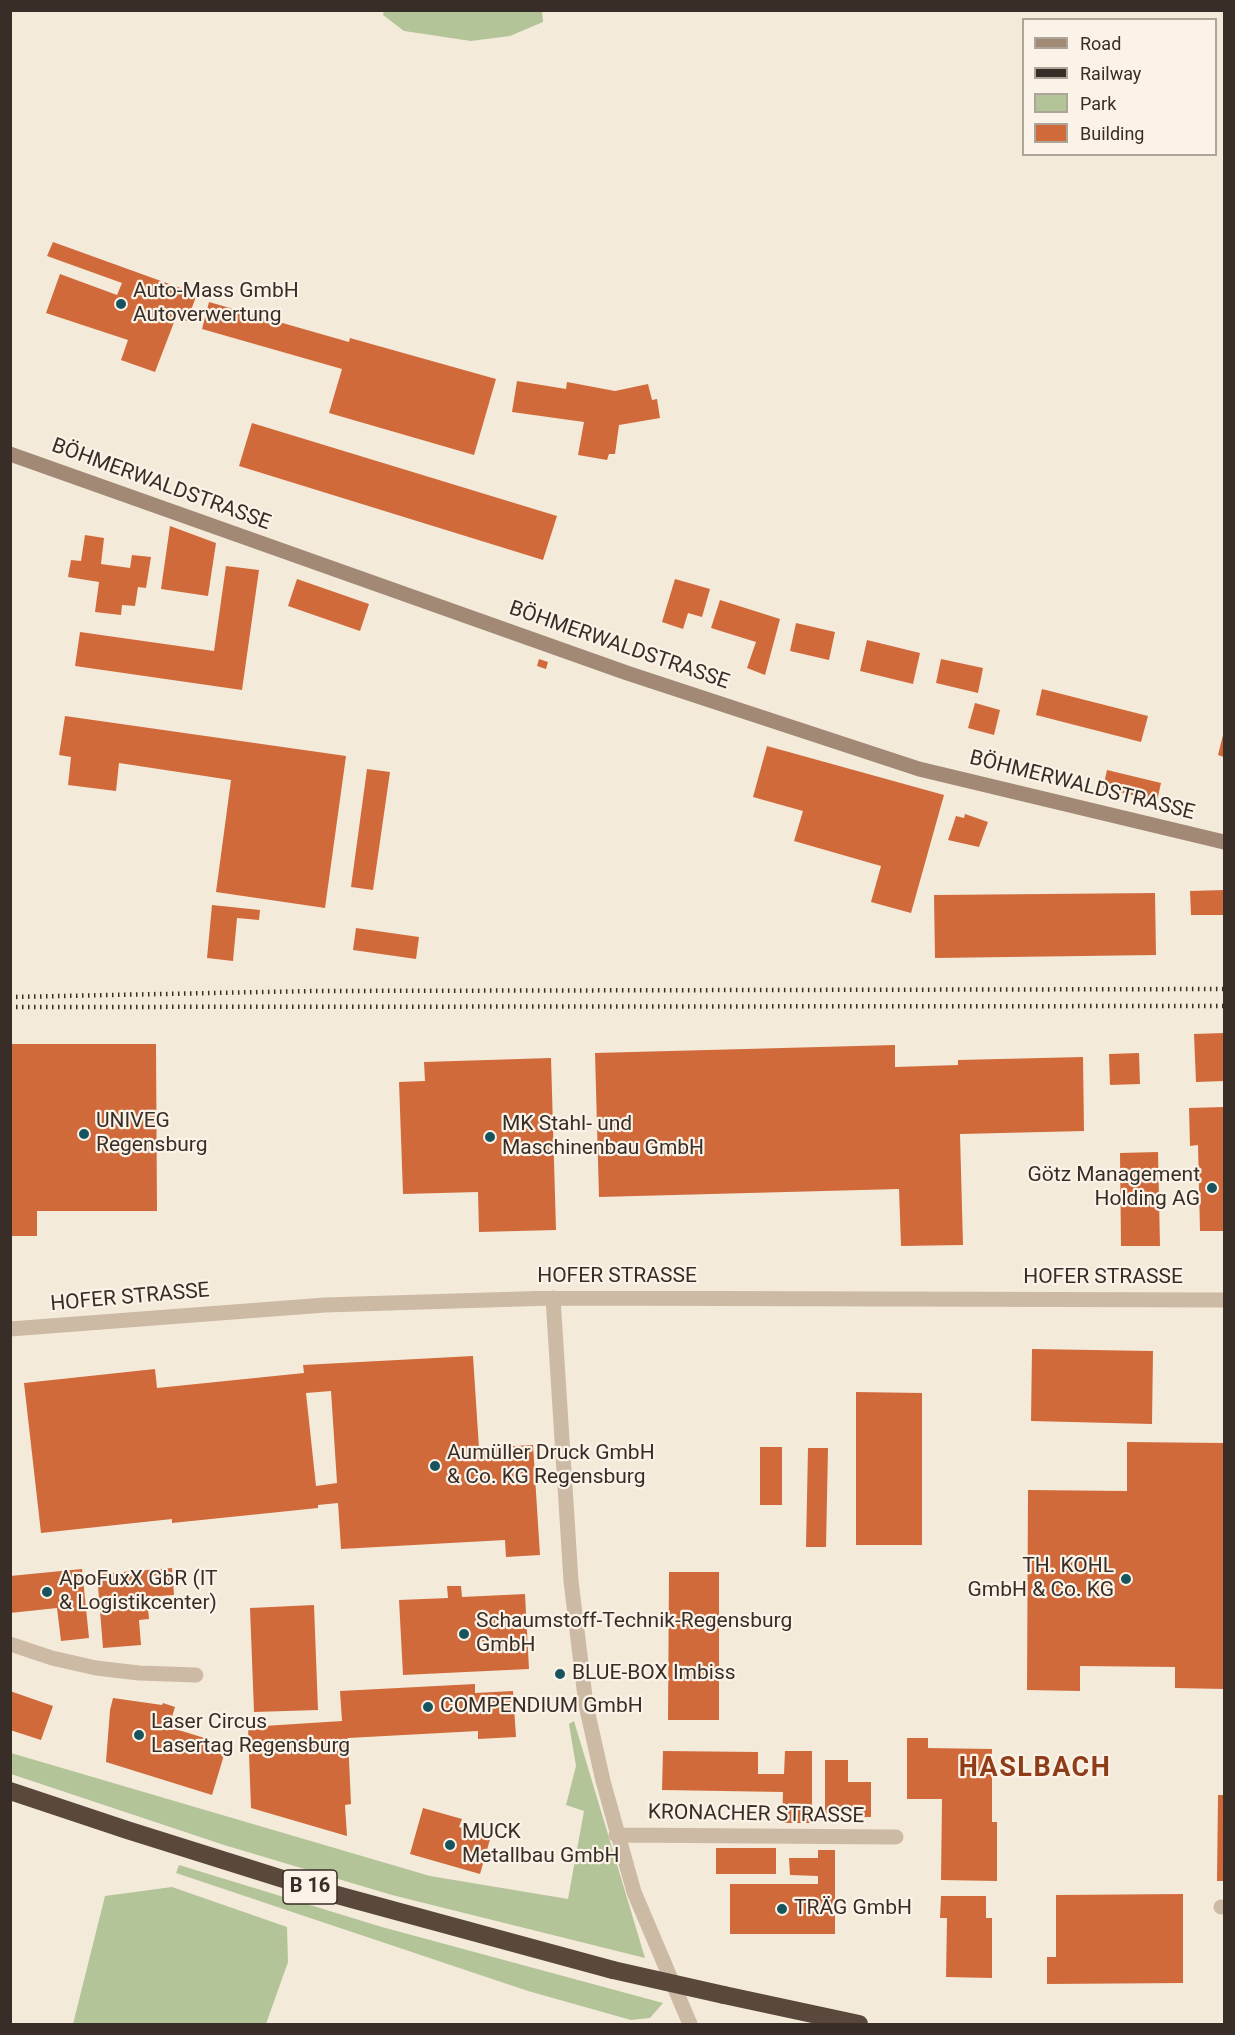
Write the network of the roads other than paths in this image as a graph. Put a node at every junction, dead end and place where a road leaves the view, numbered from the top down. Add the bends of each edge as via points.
1 (10, 454) edge
2 (1224, 842) edge
3 (553, 1298) junction
4 (1224, 1300) edge
5 (10, 1329) edge
6 (10, 1644) edge
7 (196, 1675) dead end
8 (10, 1791) edge
9 (616, 1835) junction
10 (896, 1838) dead end
11 (690, 2025) edge
12 (859, 2025) edge

1 - 2 street, BÖHMERWALDSTRASSE via 627,673 888,759
3 - 4 street, HOFER STRASSE
3 - 5 street, HOFER STRASSE via 325,1305
3 - 9 street via 571,1581 586,1705
6 - 7 street via 96,1668
8 - 12 highway, B 16, bridge via 315,1889 613,1970
9 - 10 street, KRONACHER STRASSE
9 - 11 street via 634,1892

